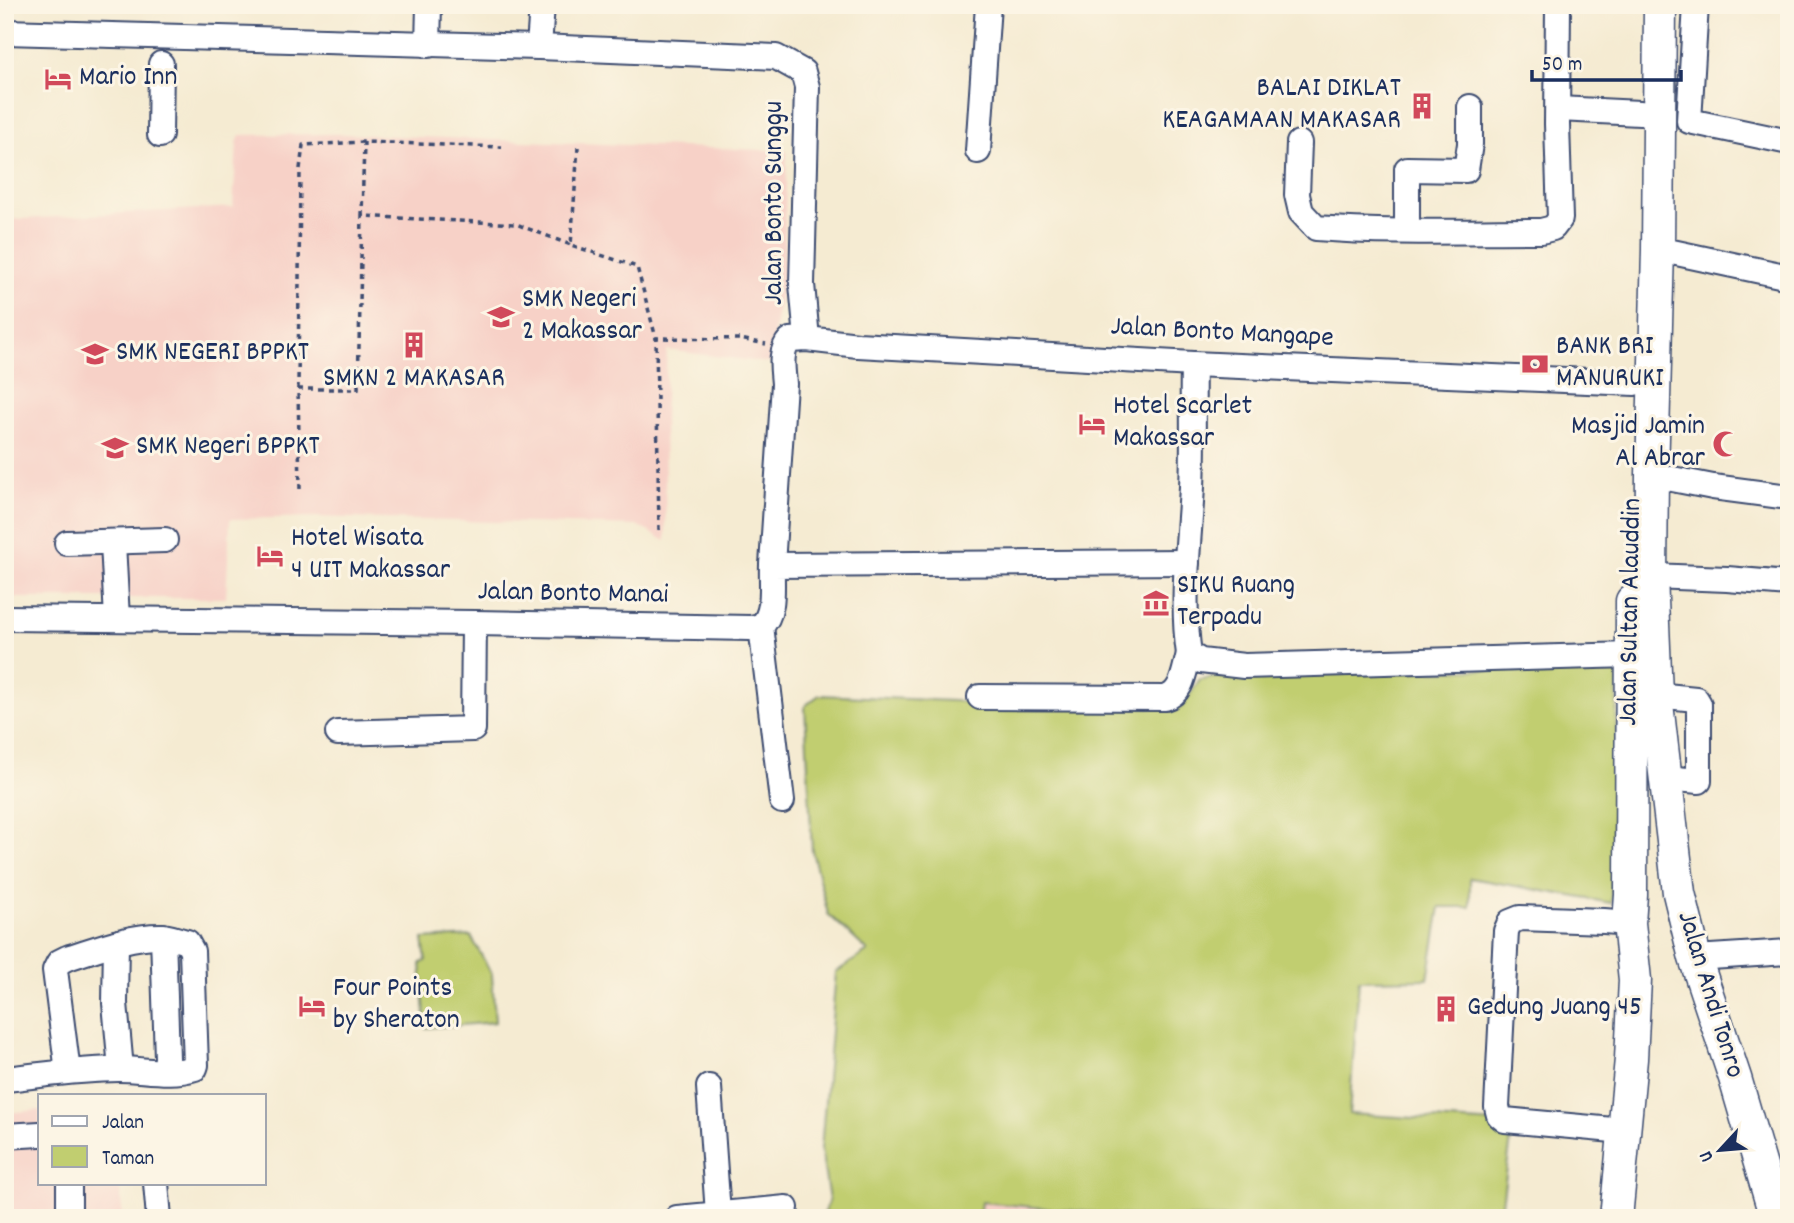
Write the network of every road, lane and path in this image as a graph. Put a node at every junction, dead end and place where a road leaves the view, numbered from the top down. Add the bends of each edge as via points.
1 (429, 5) edge
2 (542, 5) edge
3 (988, 5) edge
4 (1558, 5) edge
5 (1643, 5) edge
6 (1660, 5) edge
7 (1696, 5) edge
8 (5, 32) edge
9 (428, 45) junction
10 (539, 47) junction
11 (161, 51) junction
12 (1470, 107) dead end
13 (1558, 109) junction
14 (1640, 113) junction
15 (160, 135) dead end
16 (364, 142) junction
17 (1789, 142) edge
18 (1299, 143) dead end
19 (502, 147) dead end
20 (578, 147) dead end
21 (978, 151) dead end
22 (362, 216) junction
23 (1407, 231) junction
24 (571, 245) junction
25 (1658, 249) junction
26 (1789, 277) edge
27 (656, 338) junction
28 (796, 343) junction
29 (1193, 363) junction
30 (1623, 382) junction
31 (298, 388) junction
32 (1651, 475) junction
33 (300, 489) dead end
34 (1789, 497) edge
35 (659, 530) dead end
36 (165, 540) dead end
37 (67, 543) dead end
38 (113, 543) junction
39 (1187, 562) junction
40 (772, 565) junction
41 (1651, 576) junction
42 (1789, 584) edge
43 (5, 618) edge
44 (117, 619) junction
45 (474, 623) junction
46 (761, 626) junction
47 (1189, 654) junction
48 (1631, 655) junction
49 (1661, 695) junction
50 (980, 697) dead end
51 (338, 733) dead end
52 (1671, 778) junction
53 (782, 801) dead end
54 (1679, 893) junction
55 (1629, 923) junction
56 (116, 943) junction
57 (1789, 952) edge
58 (1695, 958) junction
59 (1635, 980) junction
60 (68, 1072) junction
61 (145, 1077) edge
62 (5, 1079) edge
63 (709, 1087) dead end
64 (1624, 1131) junction
65 (38, 1134) edge
66 (5, 1136) edge
67 (69, 1184) edge
68 (156, 1184) edge
69 (786, 1209) dead end
70 (718, 1214) junction
71 (69, 1218) edge
72 (159, 1218) edge
73 (677, 1218) edge
74 (1616, 1218) edge
75 (1776, 1218) edge

1 - 9 street
2 - 10 street
3 - 21 street
4 - 13 street
5 - 14 main road, Jalan Sultan Alauddin
6 - 25 main road, Jalan Sultan Alauddin
7 - 17 street via 1689,121
8 - 11 street, Jalan Bonto Sunggu
9 - 10 street, Jalan Bonto Sunggu
9 - 11 street, Jalan Bonto Sunggu
10 - 28 street, Jalan Bonto Sunggu via 776,57 803,72 807,87 802,284
11 - 15 street
12 - 23 street via 1466,170 1407,169
13 - 14 street
13 - 23 street via 1560,219 1553,228
14 - 30 main road, Jalan Sultan Alauddin
16 - 19 path
16 - 22 path
16 - 31 path via 303,145
18 - 23 street via 1297,195 1301,212 1315,228
20 - 24 path
22 - 24 path via 516,224
22 - 31 path via 358,389
24 - 27 path via 637,267
25 - 26 street
25 - 32 main road, Jalan Sultan Alauddin
27 - 28 path
27 - 35 path
28 - 29 street, Jalan Bonto Mangape
28 - 40 street via 783,361
29 - 30 street, Jalan Bonto Mangape
29 - 39 street
30 - 48 main road, Jalan Sultan Alauddin
31 - 33 path
32 - 34 street
32 - 41 main road, Jalan Sultan Alauddin
36 - 38 street
37 - 38 street
38 - 44 street
39 - 40 street
39 - 47 street
40 - 46 street via 771,605
41 - 42 street
41 - 49 main road, Jalan Sultan Alauddin
43 - 44 street, Jalan Bonto Manai
44 - 45 street, Jalan Bonto Manai
45 - 46 street, Jalan Bonto Manai
45 - 51 street via 473,729
46 - 53 street
47 - 48 street via 1201,661 1244,666
47 - 50 street via 1178,691 1165,698
48 - 55 main road, Jalan Sultan Alauddin
49 - 52 main road, Jalan Sultan Alauddin
49 - 52 street via 1696,699 1699,704 1700,779
52 - 54 main road, Jalan Sultan Alauddin
54 - 58 main road, Jalan Andi Tonro
54 - 59 main road via 1659,880 1649,886 1644,959
55 - 59 main road, Jalan Sultan Alauddin
55 - 64 street via 1520,918 1510,922 1497,1107 1505,1120
56 - 60 street via 67,958 55,970
56 - 61 street via 115,1003
56 - 61 street via 163,936 167,1058
57 - 58 street
58 - 75 main road, Jalan Andi Tonro
59 - 64 main road, Jalan Sultan Alauddin
60 - 61 street
60 - 62 street
63 - 70 street
64 - 74 main road, Jalan Sultan Alauddin
65 - 66 street
67 - 71 street
68 - 72 street
69 - 70 street
70 - 73 street

